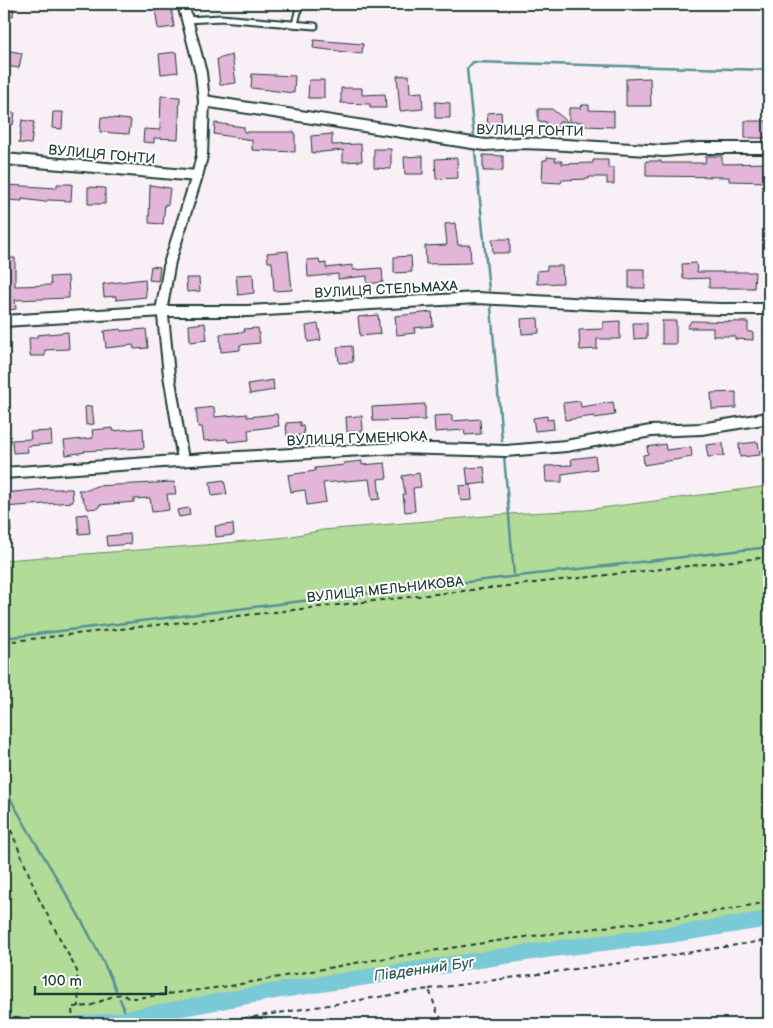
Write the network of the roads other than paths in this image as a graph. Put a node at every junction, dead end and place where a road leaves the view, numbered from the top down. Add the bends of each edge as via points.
1 (183, 4) edge
2 (300, 4) edge
3 (187, 20) junction
4 (295, 24) junction
5 (314, 26) dead end
6 (204, 100) junction
7 (769, 148) edge
8 (4, 159) edge
9 (197, 176) junction
10 (769, 309) edge
11 (163, 311) junction
12 (4, 321) edge
13 (769, 418) edge
14 (183, 460) junction
15 (4, 474) edge

1 - 3 street
2 - 4 lane
3 - 4 lane via 221,18
3 - 6 street via 201,73
4 - 5 lane
6 - 7 street, ВУЛИЦЯ ГОНТИ via 485,145 520,143 664,151
6 - 9 street via 202,156
8 - 9 street, ВУЛИЦЯ ГОНТИ
9 - 11 street via 170,261
10 - 11 street, ВУЛИЦЯ СТЕЛЬМАХА via 477,298 247,311
11 - 12 street, ВУЛИЦЯ СТЕЛЬМАХА
11 - 14 street via 169,375
13 - 14 street, ВУЛИЦЯ ГУМЕНЮКА via 701,429 651,431 566,446 514,450 398,448
14 - 15 street, ВУЛИЦЯ ГУМЕНЮКА

